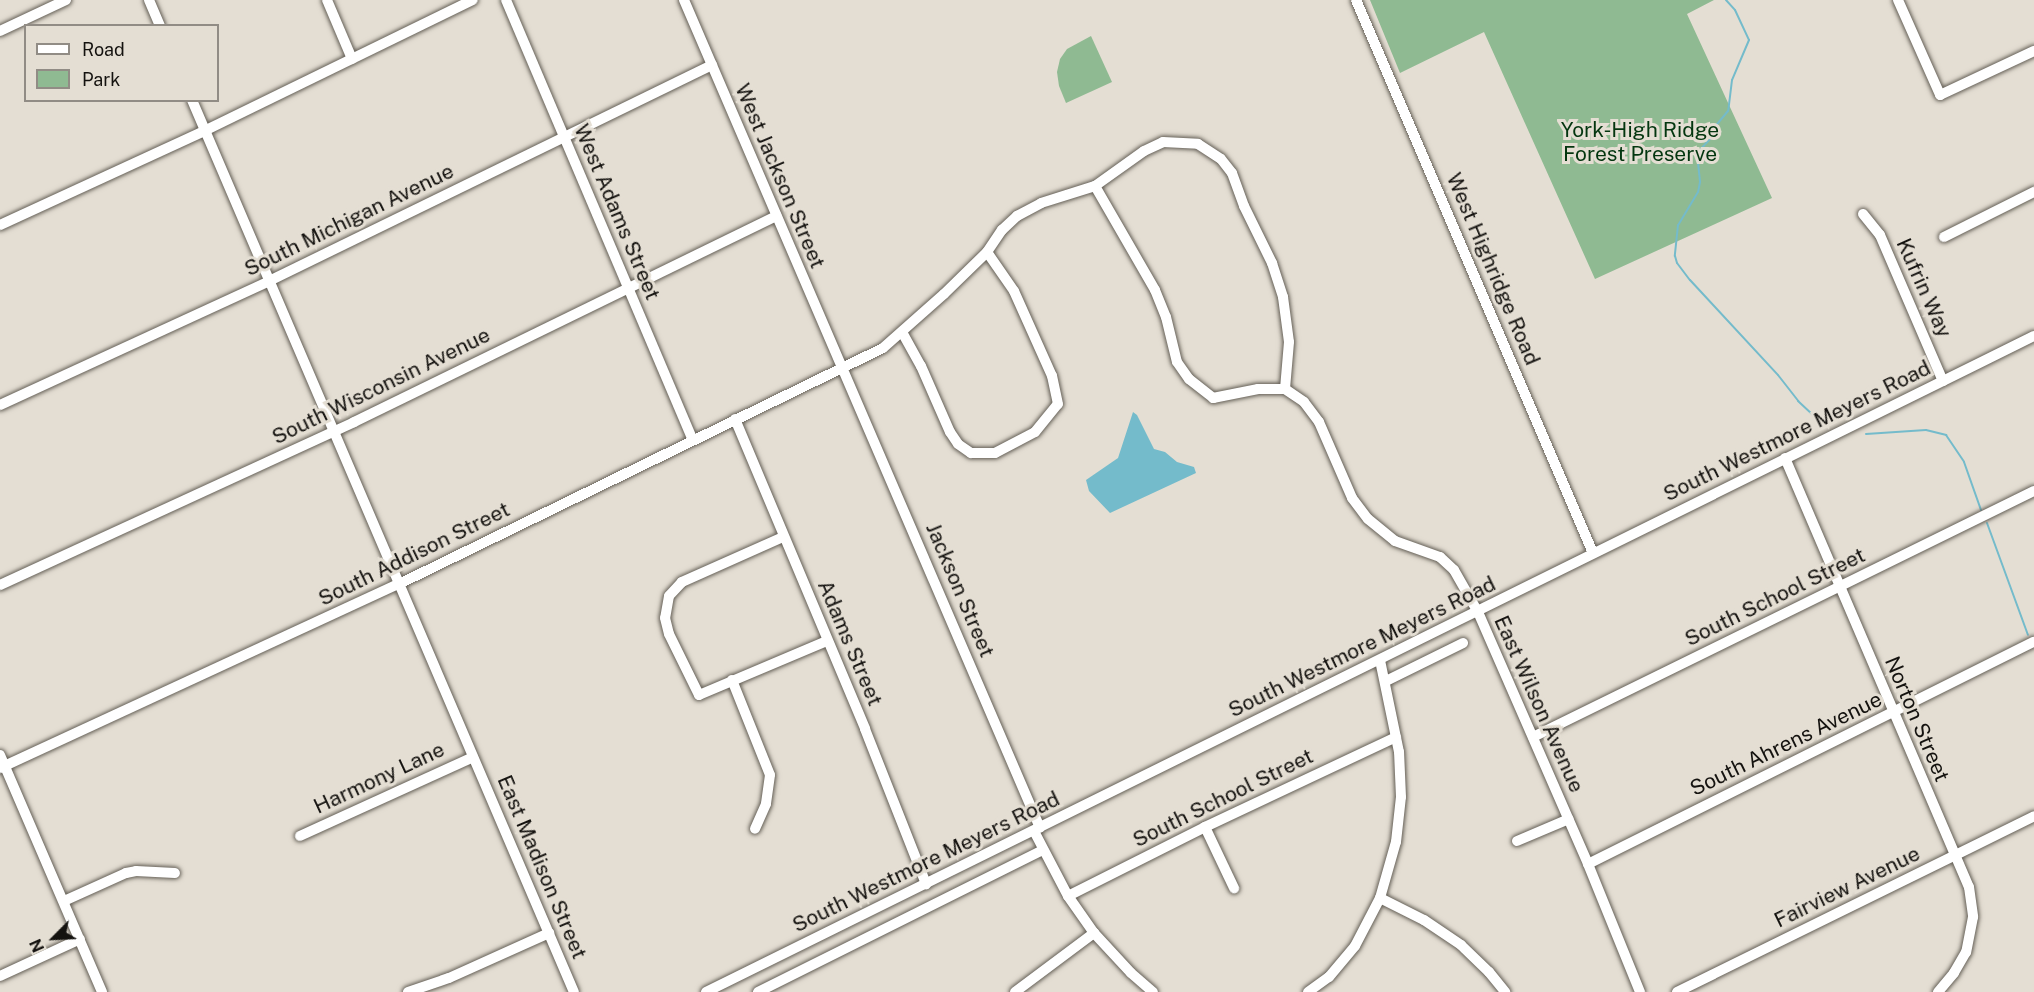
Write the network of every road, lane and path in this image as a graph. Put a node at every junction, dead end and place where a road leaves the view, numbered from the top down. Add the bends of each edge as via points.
1 (66, 0) edge
2 (149, 0) edge
3 (327, 0) edge
4 (473, 0) edge
5 (506, 0) edge
6 (684, 0) edge
7 (1356, 0) edge
8 (1898, 0) edge
9 (158, 24) edge
10 (0, 31) edge
11 (2034, 51) edge
12 (352, 59) junction
13 (712, 65) junction
14 (193, 102) edge
15 (204, 131) junction
16 (565, 138) junction
17 (1095, 186) junction
18 (2034, 192) edge
19 (1863, 214) dead end
20 (776, 216) junction
21 (0, 225) edge
22 (1944, 237) dead end
23 (987, 252) junction
24 (269, 281) junction
25 (628, 288) junction
26 (902, 332) junction
27 (2034, 336) edge
28 (841, 368) junction
29 (1943, 381) junction
30 (1285, 389) junction
31 (0, 405) edge
32 (735, 419) junction
33 (333, 432) junction
34 (693, 440) junction
35 (1785, 458) junction
36 (2034, 491) edge
37 (783, 537) junction
38 (1593, 553) junction
39 (399, 584) junction
40 (0, 585) edge
41 (1839, 587) junction
42 (1478, 612) junction
43 (826, 640) junction
44 (2034, 642) edge
45 (1463, 643) dead end
46 (1380, 660) junction
47 (732, 680) junction
48 (1386, 681) junction
49 (1893, 712) junction
50 (1396, 737) junction
51 (1533, 737) junction
52 (474, 757) junction
53 (2, 763) edge
54 (2034, 816) edge
55 (1569, 819) junction
56 (1205, 827) junction
57 (755, 829) dead end
58 (1037, 829) junction
59 (300, 836) dead end
60 (1517, 842) dead end
61 (1044, 850) junction
62 (1957, 854) junction
63 (1588, 864) junction
64 (174, 873) dead end
65 (926, 884) junction
66 (1234, 888) dead end
67 (1068, 896) junction
68 (1380, 898) junction
69 (64, 901) junction
70 (549, 933) junction
71 (1094, 933) junction
72 (80, 939) junction
73 (0, 976) edge
74 (102, 992) edge
75 (408, 992) edge
76 (574, 992) edge
77 (706, 992) edge
78 (758, 992) edge
79 (1015, 992) edge
80 (1153, 992) edge
81 (1308, 992) edge
82 (1505, 992) edge
83 (1640, 992) edge
84 (1677, 992) edge
85 (1938, 992) edge

1 - 10 street
2 - 9 street
3 - 12 street
4 - 12 street
5 - 16 street, West Adams Street
6 - 13 street, West Jackson Street
7 - 38 street, West Highridge Road
8 - 11 street via 1940,95
12 - 15 street
13 - 16 street, South Michigan Avenue
13 - 20 street, West Jackson Street
14 - 15 street, East Madison Street
15 - 21 street
15 - 24 street, East Madison Street
16 - 24 street, South Michigan Avenue
16 - 25 street, West Adams Street
17 - 23 street, South Addison Street via 1029,208 1008,225
17 - 30 street via 1155,290 1178,362 1189,379 1213,398 1258,389
17 - 30 street, South Addison Street via 1149,147 1163,142 1198,144 1226,164 1284,297 1288,324
18 - 22 street
19 - 29 street, Kufrin Way via 1880,236
20 - 25 street, South Wisconsin Avenue
20 - 28 street, West Jackson Street
23 - 26 street, South Addison Street
23 - 26 street via 1014,291 1052,376 1058,404 1033,434 986,454 971,453 958,444
24 - 31 street, South Michigan Avenue
24 - 33 street, East Madison Street
25 - 33 street, South Wisconsin Avenue
25 - 34 street, West Adams Street
26 - 28 street, South Addison Street via 883,348
27 - 29 street, South Westmore Meyers Road
28 - 32 street, South Addison Street
28 - 58 street, Jackson Street
29 - 35 street, South Westmore Meyers Road
30 - 42 street, East Wilson Avenue via 1315,414 1347,487 1368,519 1395,541 1440,557 1454,570
32 - 34 street, South Addison Street
32 - 37 street, Adams Street
33 - 39 street, East Madison Street
33 - 40 street, South Wisconsin Avenue
34 - 39 street, South Addison Street
35 - 38 street, South Westmore Meyers Road
35 - 41 street, Norton Street
36 - 41 street, South School Street
37 - 43 street, Adams Street
37 - 47 street via 692,575 669,597 667,628 699,694
38 - 42 street, South Westmore Meyers Road
39 - 52 street, East Madison Street
39 - 53 street, South Addison Street
41 - 49 street, Norton Street
41 - 51 street, South School Street
42 - 46 street, South Westmore Meyers Road
42 - 51 street, East Wilson Avenue
43 - 47 street
43 - 65 street, Adams Street
44 - 49 street, South Ahrens Avenue
45 - 48 street
46 - 48 street
46 - 58 street, South Westmore Meyers Road
47 - 57 street via 770,775 766,804
48 - 50 street
49 - 62 street, Norton Street
49 - 63 street, South Ahrens Avenue
50 - 56 street, South School Street
50 - 68 street via 1401,775 1399,819
51 - 55 street, East Wilson Avenue
52 - 59 street, Harmony Lane
52 - 70 street, East Madison Street
53 - 69 street
54 - 62 street, Fairview Avenue
55 - 60 street
55 - 63 street, East Wilson Avenue
56 - 66 street
56 - 67 street, South School Street
58 - 61 street, Jackson Street
58 - 65 street, South Westmore Meyers Road
61 - 67 street, Jackson Street
61 - 78 street
62 - 84 street, Fairview Avenue
62 - 85 street, Norton Street via 1971,896 1972,927 1960,965
63 - 83 street, East Wilson Avenue
64 - 69 street via 126,873
65 - 77 street, South Westmore Meyers Road
67 - 71 street, Jackson Street
68 - 81 street via 1349,955
68 - 82 street via 1424,920 1461,945
69 - 72 street
70 - 75 street
70 - 76 street, East Madison Street
71 - 79 street
71 - 80 street, Jackson Street
72 - 73 street
72 - 74 street

